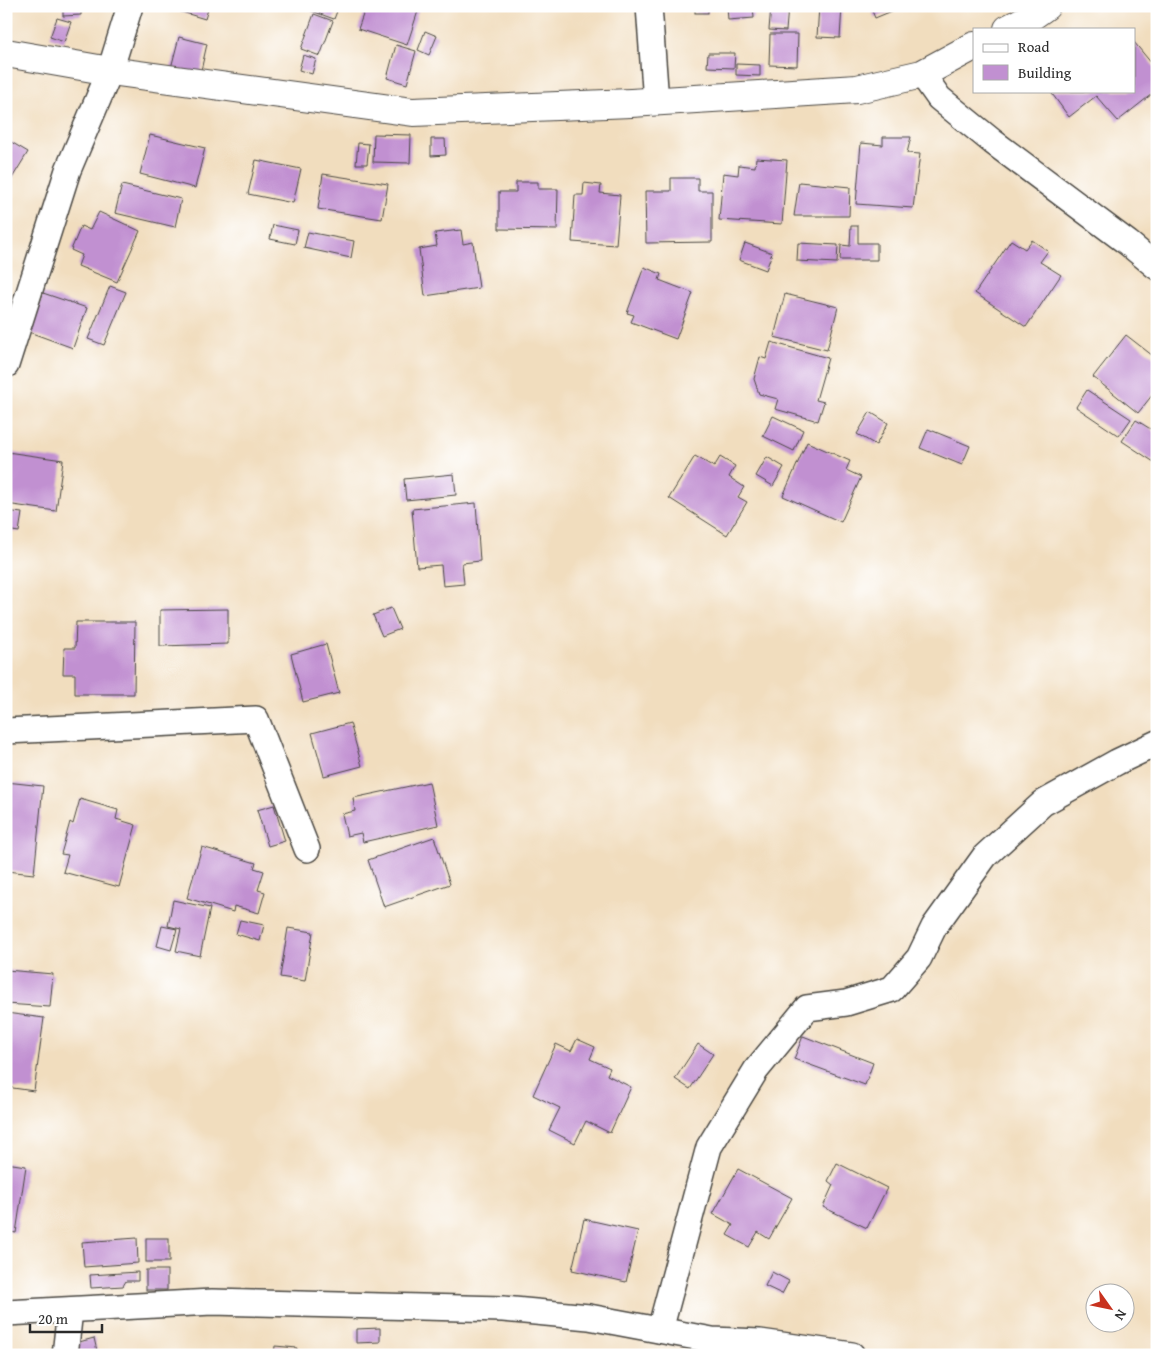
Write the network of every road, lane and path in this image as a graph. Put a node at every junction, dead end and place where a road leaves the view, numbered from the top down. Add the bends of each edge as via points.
1 (130, 6) edge
2 (649, 6) edge
3 (1046, 6) edge
4 (1010, 28) edge
5 (973, 47) edge
6 (6, 53) edge
7 (110, 71) junction
8 (922, 74) junction
9 (656, 102) junction
10 (1157, 267) edge
11 (6, 364) edge
12 (6, 732) edge
13 (1157, 743) edge
14 (307, 849) dead end
15 (70, 1310) junction
16 (6, 1313) edge
17 (660, 1330) junction
18 (65, 1355) edge
19 (852, 1355) edge

1 - 7 street
2 - 9 street
3 - 4 street
5 - 8 street
6 - 7 street
7 - 9 street via 413,112
7 - 11 street via 68,170
8 - 9 street via 857,89
8 - 10 street via 939,98
12 - 14 street via 256,719
13 - 17 street via 1042,803 985,856 934,928 919,958 892,989 846,1003 807,1008 756,1070 709,1148
15 - 16 street
15 - 17 street via 212,1302 503,1309 589,1317
15 - 18 street
17 - 19 street via 712,1340 760,1342

